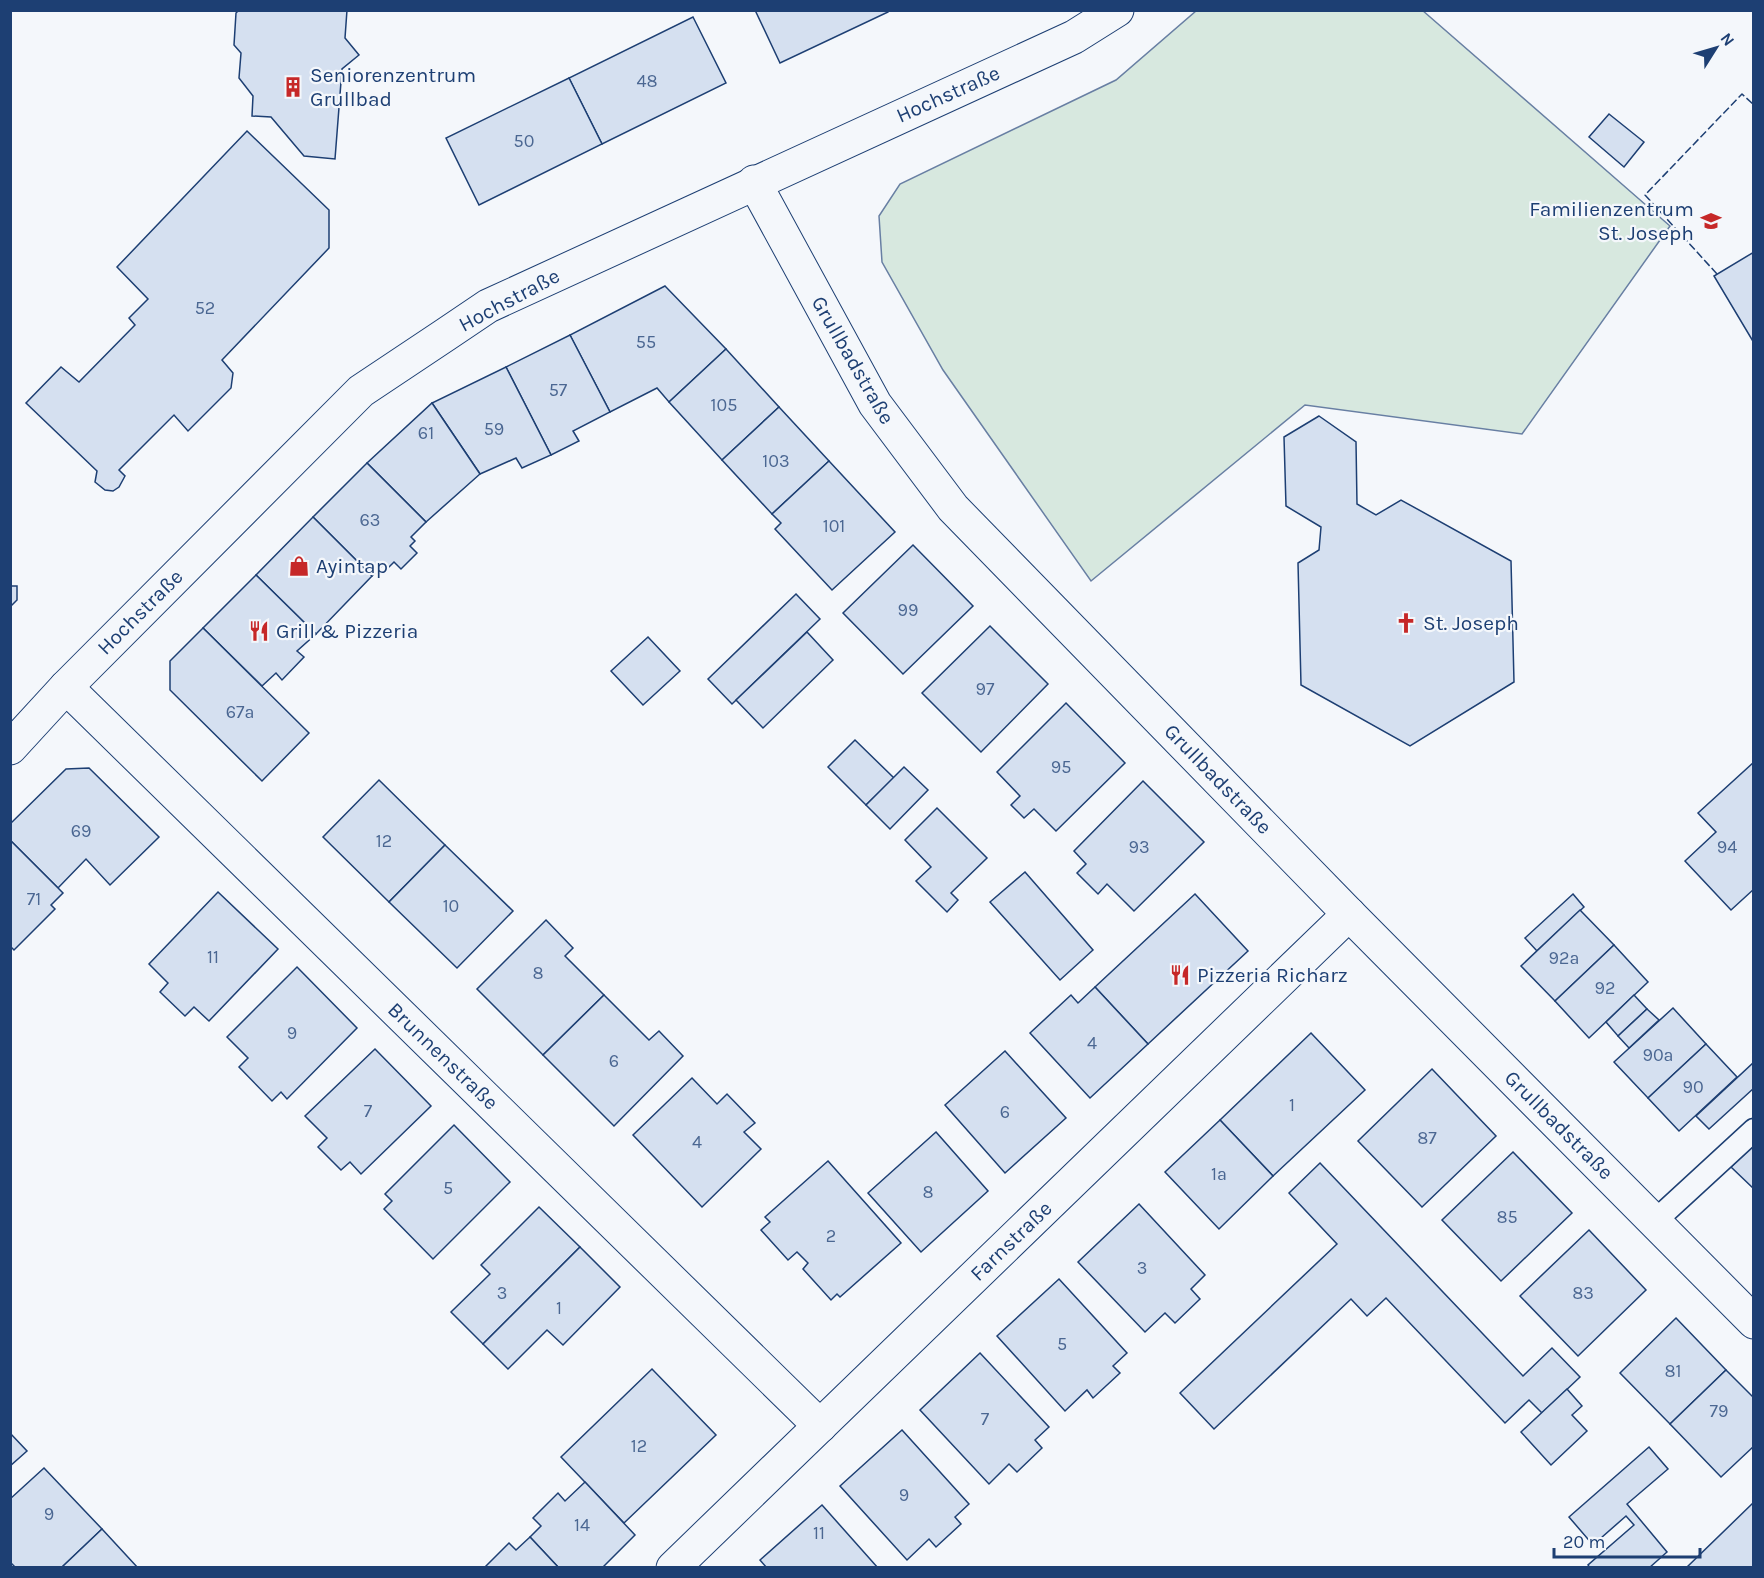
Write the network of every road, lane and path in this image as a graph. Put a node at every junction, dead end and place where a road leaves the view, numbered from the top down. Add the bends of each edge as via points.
1 (1117, 10) edge
2 (754, 182) junction
3 (66, 687) junction
4 (10, 748) edge
5 (1349, 914) junction
6 (1754, 1130) edge
7 (1654, 1222) junction
8 (1754, 1322) edge
9 (819, 1426) junction
10 (673, 1568) edge

1 - 2 street, Hochstraße via 1074,37
2 - 3 street, Hochstraße via 488,306 361,391
2 - 5 street, Grullbadstraße via 875,404 953,508
3 - 4 street, Hochstraße
3 - 9 street, Brunnenstraße
5 - 7 street, Grullbadstraße
5 - 9 street, Farnstraße
6 - 7 lane
7 - 8 street, Grullbadstraße
9 - 10 street, Farnstraße

